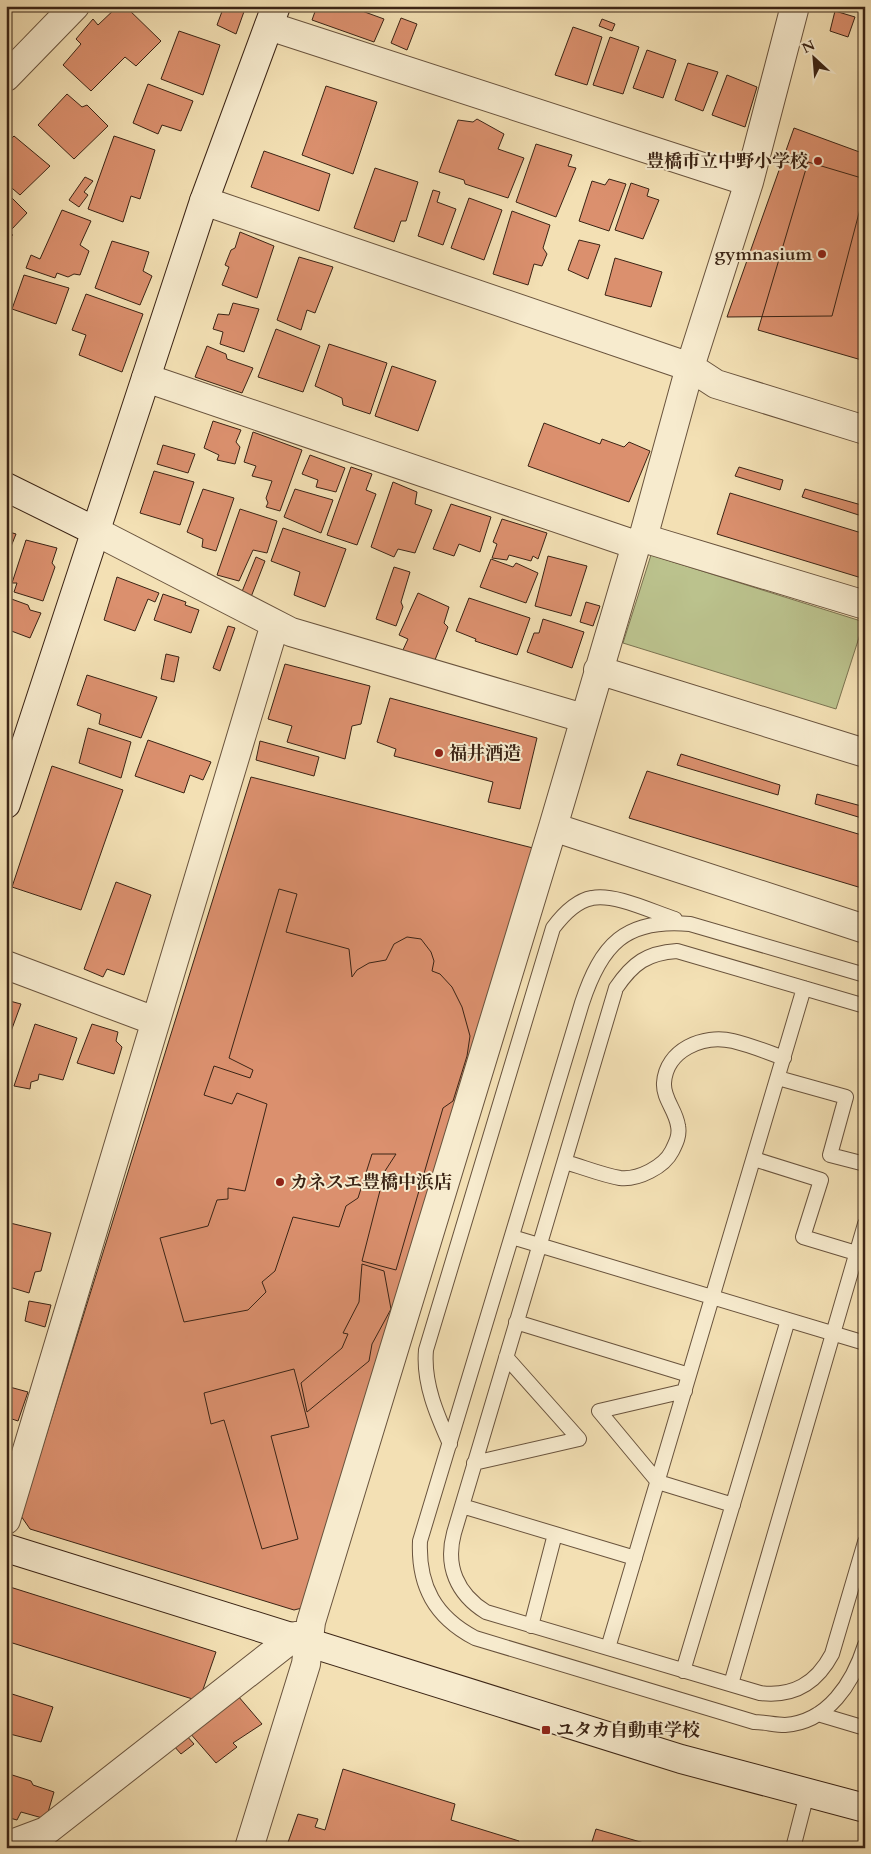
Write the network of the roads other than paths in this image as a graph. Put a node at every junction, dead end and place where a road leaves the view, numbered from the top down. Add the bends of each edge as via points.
1 (75, 6) edge
2 (794, 7) edge
3 (272, 16) edge
4 (6, 77) edge
5 (749, 182) junction
6 (204, 201) junction
7 (690, 368) junction
8 (146, 378) junction
9 (865, 430) edge
10 (6, 487) edge
11 (95, 530) junction
12 (639, 542) junction
13 (865, 605) edge
14 (275, 624) junction
15 (598, 670) junction
16 (583, 718) junction
17 (865, 753) edge
18 (6, 804) edge
19 (552, 827) junction
20 (690, 924) junction
21 (865, 929) edge
22 (6, 966) edge
23 (865, 975) edge
24 (804, 988) junction
25 (865, 1006) edge
26 (154, 1021) junction
27 (784, 1058) junction
28 (778, 1078) junction
29 (754, 1159) junction
30 (565, 1162) junction
31 (865, 1164) edge
32 (865, 1224) edge
33 (512, 1237) junction
34 (540, 1246) junction
35 (856, 1253) junction
36 (713, 1298) junction
37 (788, 1320) junction
38 (516, 1322) junction
39 (833, 1334) junction
40 (865, 1343) edge
41 (506, 1357) junction
42 (689, 1375) junction
43 (685, 1391) junction
44 (450, 1444) junction
45 (474, 1463) junction
46 (658, 1482) junction
47 (733, 1505) junction
48 (462, 1506) junction
49 (6, 1520) edge
50 (555, 1534) junction
51 (865, 1542) edge
52 (6, 1548) edge
53 (635, 1558) junction
54 (531, 1626) junction
55 (301, 1638) junction
56 (865, 1645) edge
57 (608, 1648) junction
58 (684, 1670) junction
59 (731, 1684) junction
60 (818, 1714) junction
61 (865, 1728) edge
62 (807, 1794) junction
63 (865, 1808) edge
64 (6, 1846) edge
65 (250, 1848) edge
66 (793, 1848) edge

1 - 4 street
2 - 5 street
3 - 5 street
3 - 6 street
5 - 7 street
6 - 7 street
6 - 8 street
7 - 9 street via 716,384
7 - 12 street
8 - 11 street
8 - 12 street
10 - 11 street
11 - 14 street
11 - 18 street via 84,572
12 - 13 street
12 - 15 street
14 - 16 street via 290,632
14 - 26 street
15 - 16 street
15 - 17 street
16 - 19 street
19 - 21 street
19 - 55 street via 310,1622
20 - 23 lane
20 - 33 lane via 659,922 634,930 619,939 598,962 582,1003
20 - 44 lane via 617,900 591,898 564,914 552,928 426,1350 427,1380
22 - 26 street
24 - 25 lane
24 - 27 lane
24 - 30 lane via 678,950 646,958 631,968 616,988
26 - 49 street
27 - 28 lane
27 - 30 lane via 732,1040 706,1040 694,1044 680,1051 667,1069 665,1095 673,1110 678,1139 667,1160 656,1168 622,1178
28 - 29 lane
28 - 31 lane via 846,1097 830,1155
29 - 35 lane via 821,1180 803,1237
29 - 36 lane
30 - 34 lane
32 - 35 lane
33 - 34 lane
33 - 44 lane
34 - 36 lane
34 - 38 lane
35 - 39 lane
36 - 37 lane
36 - 42 lane
37 - 39 lane
37 - 47 lane
38 - 41 lane
38 - 42 lane
39 - 40 lane
39 - 59 lane
41 - 45 lane
41 - 45 lane via 579,1439
42 - 43 lane
43 - 46 lane
43 - 46 lane via 599,1411
44 - 60 lane via 420,1541 420,1570 443,1616 459,1629 476,1638 754,1722 784,1725
45 - 48 lane
46 - 47 lane
46 - 53 lane
47 - 58 lane
48 - 50 lane
48 - 54 lane via 449,1557 463,1592 486,1612
50 - 53 lane
50 - 54 lane
51 - 59 lane via 832,1654 814,1677 799,1690 784,1694 760,1693
52 - 55 street
53 - 57 lane
54 - 57 lane
55 - 62 street via 681,1758
55 - 64 street via 46,1831
55 - 65 street via 306,1664
56 - 60 lane via 843,1692
57 - 58 lane
58 - 59 lane
60 - 61 lane
62 - 63 street
62 - 66 lane

